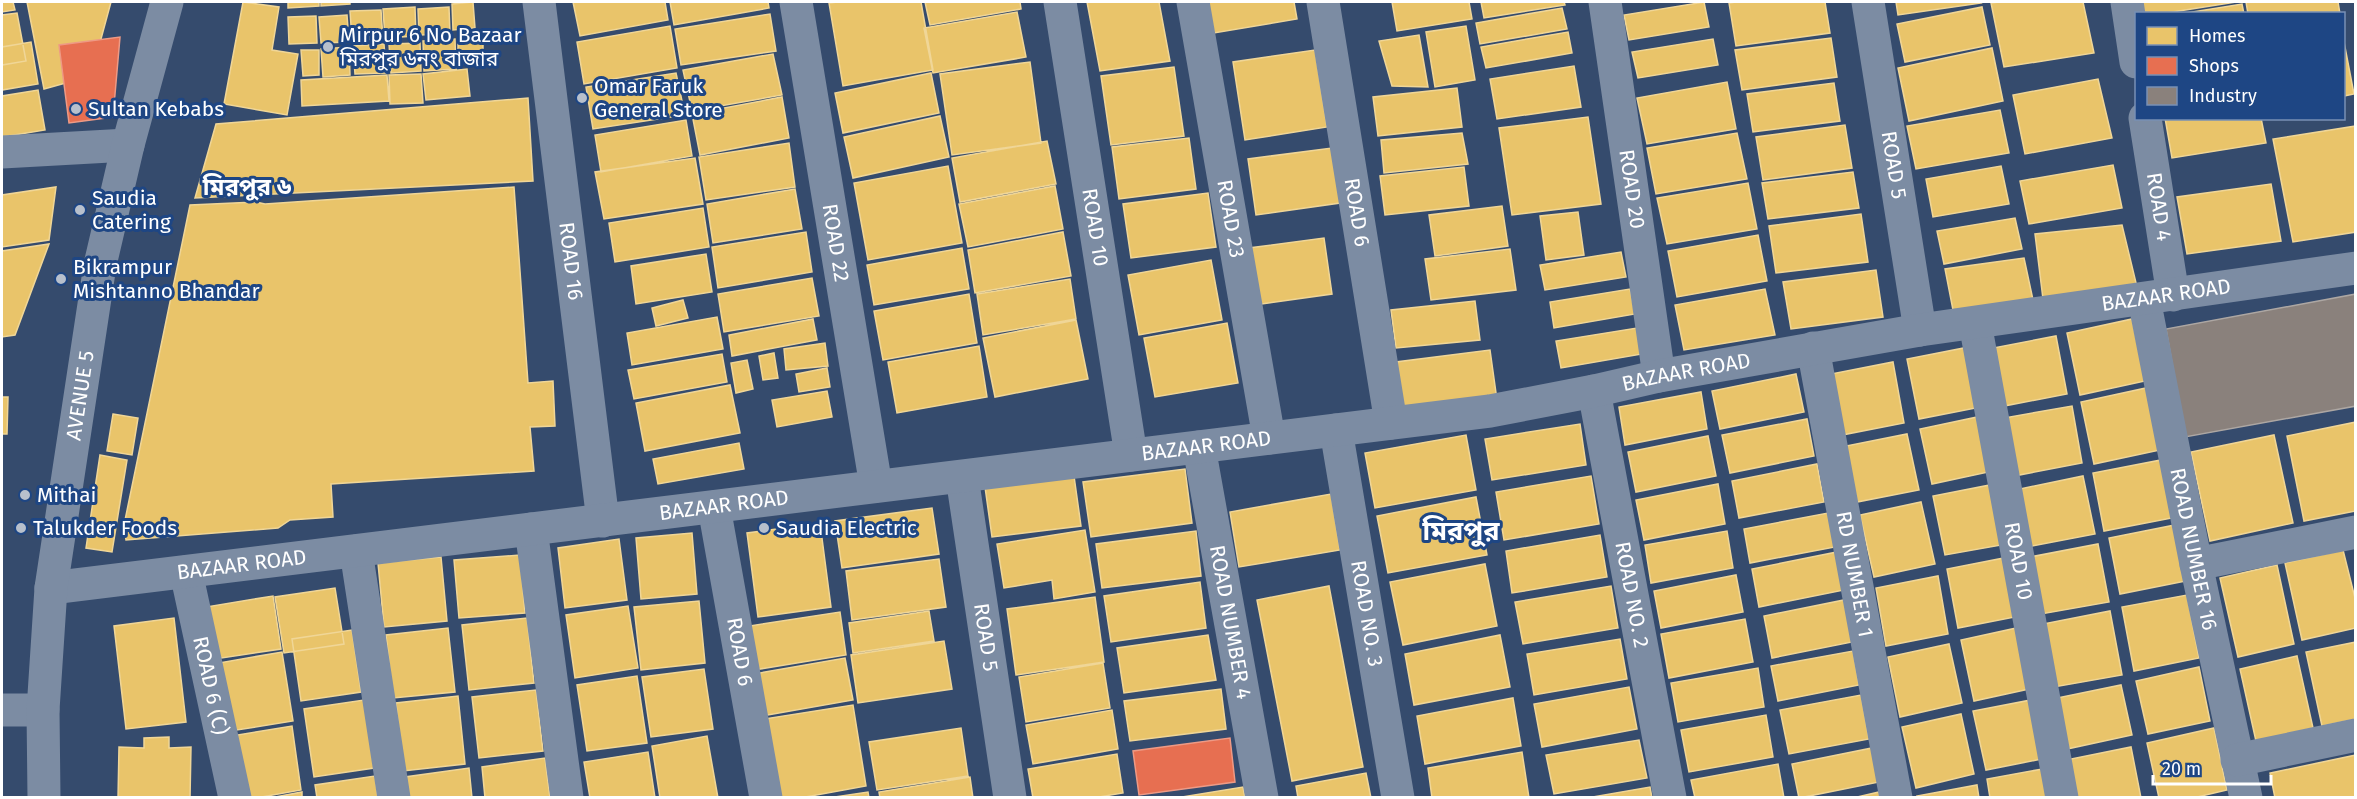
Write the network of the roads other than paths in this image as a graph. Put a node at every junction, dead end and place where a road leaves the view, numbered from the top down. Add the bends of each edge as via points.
1 (167, 2) edge
2 (539, 2) edge
3 (796, 2) edge
4 (1060, 2) edge
5 (1193, 2) edge
6 (1323, 2) edge
7 (1605, 2) edge
8 (1868, 2) edge
9 (2127, 2) edge
10 (2135, 55) edge
11 (2145, 120) edge
12 (128, 145) junction
13 (2, 152) edge
14 (2355, 268) edge
15 (2159, 297) junction
16 (1975, 323) junction
17 (1920, 330) junction
18 (1813, 348) junction
19 (1659, 376) junction
20 (1593, 391) junction
21 (1391, 423) junction
22 (1336, 430) junction
23 (1269, 438) junction
24 (1199, 447) junction
25 (1131, 454) junction
26 (962, 477) junction
27 (876, 486) junction
28 (714, 507) junction
29 (603, 521) junction
30 (531, 529) junction
31 (2355, 532) edge
32 (356, 551) junction
33 (2196, 564) junction
34 (186, 572) junction
35 (51, 588) junction
36 (2, 710) edge
37 (43, 710) junction
38 (2355, 735) edge
39 (2237, 760) junction
40 (44, 798) edge
41 (235, 798) edge
42 (394, 798) edge
43 (567, 798) edge
44 (766, 798) edge
45 (1010, 798) edge
46 (1262, 798) edge
47 (1398, 798) edge
48 (1670, 798) edge
49 (1896, 798) edge
50 (2062, 798) edge
51 (2246, 798) edge

1 - 12 street, AVENUE 5
2 - 29 street, ROAD 16
3 - 27 street, ROAD 22
4 - 25 street, ROAD 10
5 - 23 street, ROAD 23
6 - 21 street, ROAD 6
7 - 19 street, ROAD 20
8 - 17 street, ROAD 5
9 - 10 street
11 - 15 street, ROAD 4
12 - 13 street
12 - 35 street, AVENUE 5 via 100,265
14 - 15 street, BAZAAR ROAD
15 - 16 street, BAZAAR ROAD
15 - 33 street, ROAD NUMBER 16
16 - 17 street, BAZAAR ROAD
16 - 50 street, ROAD 10
17 - 18 street, BAZAAR ROAD
18 - 19 street, BAZAAR ROAD
18 - 49 street, RD NUMBER 1
19 - 20 street, BAZAAR ROAD
20 - 21 street, BAZAAR ROAD via 1490,411
20 - 48 street, ROAD NO. 2
21 - 22 street, BAZAAR ROAD
22 - 23 street, BAZAAR ROAD
22 - 47 street, ROAD NO. 3
23 - 24 street, BAZAAR ROAD
24 - 25 street, BAZAAR ROAD
24 - 46 street, ROAD NUMBER 4
25 - 26 street, BAZAAR ROAD
26 - 27 street, BAZAAR ROAD
26 - 45 street, ROAD 5
27 - 28 street, BAZAAR ROAD
28 - 29 street, BAZAAR ROAD
28 - 44 street, ROAD 6
29 - 30 street, BAZAAR ROAD
30 - 32 street, BAZAAR ROAD
30 - 43 street
31 - 33 street
32 - 34 street, BAZAAR ROAD
32 - 42 street
33 - 39 street, ROAD NUMBER 16
34 - 35 street, BAZAAR ROAD
34 - 41 street, ROAD 6 (C)
35 - 37 street, AVENUE 5
36 - 37 street
37 - 40 street, AVENUE 5
38 - 39 street
39 - 51 street, ROAD NUMBER 16

